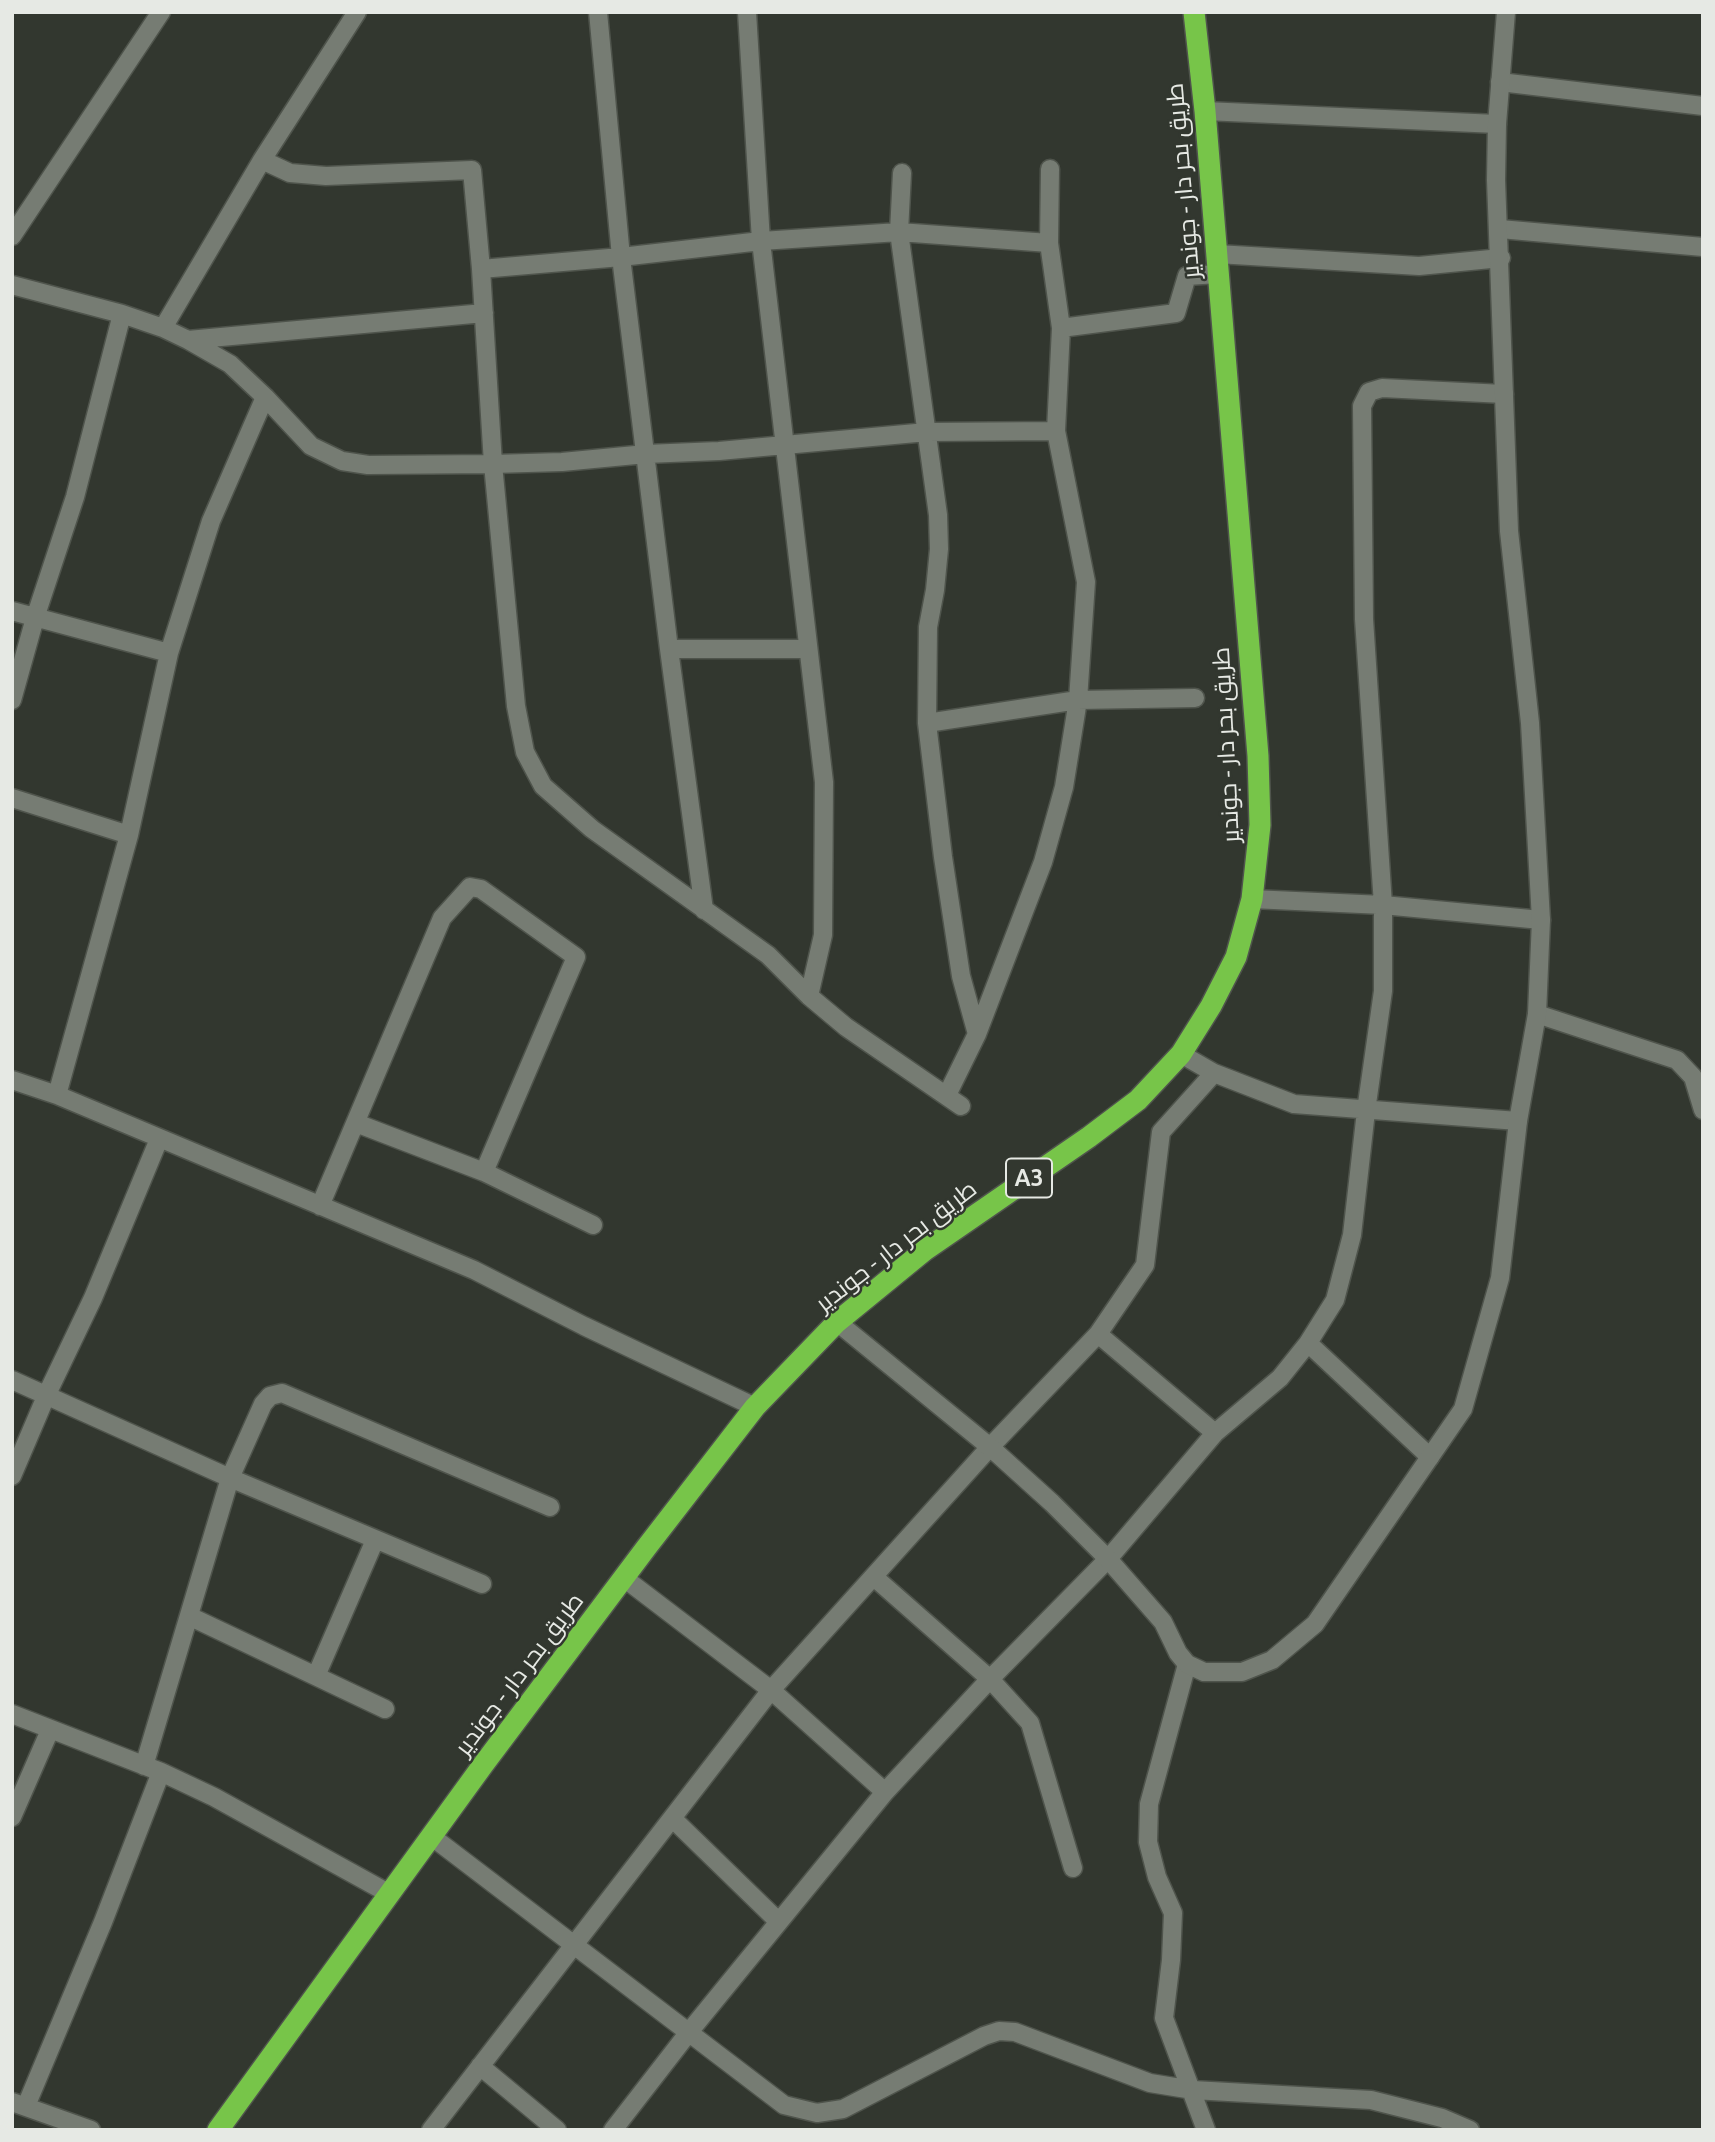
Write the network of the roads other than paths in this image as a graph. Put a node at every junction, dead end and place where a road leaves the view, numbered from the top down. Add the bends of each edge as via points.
1 (161, 12) edge
2 (357, 12) edge
3 (598, 12) edge
4 (747, 12) edge
5 (1194, 12) edge
6 (1506, 12) edge
7 (1500, 82) junction
8 (1703, 106) edge
9 (1205, 111) junction
10 (1497, 124) junction
11 (262, 160) junction
12 (1050, 169) dead end
13 (902, 173) dead end
14 (1500, 229) junction
15 (900, 232) junction
16 (12, 236) edge
17 (761, 241) junction
18 (1049, 243) junction
19 (1703, 247) edge
20 (621, 257) junction
21 (1501, 258) junction
22 (1217, 264) junction
23 (481, 269) junction
24 (12, 285) edge
25 (484, 313) junction
26 (122, 314) junction
27 (163, 328) junction
28 (1061, 328) junction
29 (188, 340) junction
30 (1504, 394) junction
31 (265, 397) junction
32 (1056, 431) junction
33 (927, 432) junction
34 (785, 444) junction
35 (646, 454) junction
36 (493, 464) junction
37 (12, 611) edge
38 (35, 618) junction
39 (669, 649) junction
40 (807, 649) junction
41 (169, 653) junction
42 (1195, 698) dead end
43 (12, 700) edge
44 (1078, 700) junction
45 (926, 723) junction
46 (12, 798) edge
47 (129, 835) junction
48 (1252, 899) junction
49 (1383, 905) junction
50 (704, 910) junction
51 (1541, 920) junction
52 (809, 996) junction
53 (1537, 1014) junction
54 (977, 1034) junction
55 (1181, 1054) junction
56 (1214, 1073) junction
57 (12, 1080) edge
58 (57, 1095) junction
59 (1703, 1110) edge
60 (1366, 1111) junction
61 (1518, 1121) junction
62 (356, 1123) junction
63 (159, 1139) junction
64 (484, 1172) junction
65 (320, 1206) junction
66 (593, 1226) dead end
67 (837, 1322) junction
68 (1098, 1334) junction
69 (1307, 1343) junction
70 (12, 1380) edge
71 (47, 1394) junction
72 (755, 1407) junction
73 (1215, 1433) junction
74 (990, 1447) junction
75 (1430, 1457) junction
76 (12, 1476) edge
77 (230, 1478) junction
78 (550, 1507) dead end
79 (375, 1539) junction
80 (1108, 1559) junction
81 (874, 1577) junction
82 (624, 1578) junction
83 (482, 1584) dead end
84 (189, 1616) junction
85 (1187, 1664) junction
86 (316, 1676) junction
87 (990, 1679) junction
88 (771, 1690) junction
89 (385, 1709) dead end
90 (12, 1714) edge
91 (50, 1730) junction
92 (152, 1769) junction
93 (886, 1792) junction
94 (12, 1817) edge
95 (672, 1818) junction
96 (431, 1836) junction
97 (1073, 1868) dead end
98 (388, 1893) junction
99 (779, 1922) junction
100 (574, 1944) junction
101 (689, 2032) junction
102 (480, 2066) junction
103 (1193, 2090) junction
104 (19, 2104) edge
105 (91, 2130) edge
106 (218, 2130) edge
107 (431, 2130) edge
108 (557, 2130) edge
109 (613, 2130) edge
110 (1206, 2130) edge
111 (1469, 2130) edge

1 - 16 street
2 - 11 street
3 - 20 street
4 - 17 street
5 - 9 highway, طريق بحر دار - جوندير / A3
6 - 7 street
7 - 8 street
7 - 10 street
9 - 10 street
9 - 22 highway, طريق بحر دار - جوندير / A3
10 - 14 street
11 - 23 street via 290,173 326,176 472,170
11 - 27 street
12 - 18 street
13 - 15 street
14 - 19 street
14 - 21 street
15 - 17 street
15 - 18 street
15 - 33 street
17 - 20 street
17 - 34 street
18 - 28 street
20 - 23 street
20 - 35 street
21 - 22 street via 1419,266
21 - 30 street
22 - 28 street via 1187,276 1176,313
22 - 48 highway, طريق بحر دار - جوندير / A3 via 1258,756 1260,825
23 - 25 street
24 - 26 street
25 - 29 street
25 - 36 street
26 - 27 street
26 - 38 street via 75,497
27 - 29 street
28 - 32 street
29 - 31 street via 230,364
30 - 49 street via 1382,388 1369,392 1362,406 1364,620
30 - 51 street via 1509,531 1530,723
31 - 36 street via 311,446 342,461
31 - 41 street via 211,521
32 - 33 street
32 - 44 street via 1086,582
33 - 34 street
33 - 45 street via 939,549 928,627
34 - 35 street
34 - 40 street
35 - 36 street
35 - 39 street
36 - 50 street via 524,752 553,795
37 - 38 street
38 - 41 street
38 - 43 street
39 - 40 street
39 - 50 street
40 - 52 street via 824,794 824,935
41 - 47 street
42 - 44 street
44 - 45 street
44 - 54 street via 1064,788 1043,862
45 - 54 street via 961,976
46 - 47 street
47 - 58 street
48 - 49 street
48 - 55 highway, طريق بحر دار - جوندير / A3 via 1236,957
49 - 51 street
49 - 60 street via 1383,991
50 - 52 street via 768,955
51 - 53 street
52 - 54 street via 954,1101
53 - 59 street via 1677,1060 1693,1077
53 - 61 street
55 - 56 street
55 - 67 highway, طريق بحر دار - جوندير / A3 via 1128,1107 925,1250
56 - 60 street via 1294,1104
56 - 68 street via 1161,1132 1145,1265
57 - 58 street
58 - 63 street
60 - 61 street
60 - 69 street via 1352,1235 1335,1300
61 - 75 street via 1500,1278 1463,1409
62 - 64 street
62 - 64 street via 442,918 470,887 481,889 576,957
62 - 65 street
63 - 65 street
63 - 71 street via 93,1298
64 - 66 street
65 - 72 street via 474,1270
67 - 72 highway, طريق بحر دار - جوندير / A3
67 - 74 street
68 - 73 street
68 - 74 street
69 - 73 street via 1280,1378
69 - 75 street
70 - 71 street
71 - 76 street
71 - 77 street
72 - 82 highway, طريق بحر دار - جوندير / A3
73 - 80 street
74 - 80 street
74 - 81 street
75 - 85 street via 1315,1624 1272,1660 1242,1672 1205,1672
77 - 78 street via 263,1404 282,1393
77 - 79 street
77 - 84 street
79 - 83 street
79 - 86 street
80 - 85 street via 1163,1622
80 - 87 street
81 - 87 street
81 - 88 street
82 - 88 street
82 - 96 highway, طريق بحر دار - جوندير / A3
84 - 86 street
84 - 92 street
85 - 103 street via 1149,1804 1149,1842 1157,1877 1173,1913 1164,2018
86 - 89 street
87 - 93 street
87 - 97 street via 1030,1723
88 - 93 street
88 - 95 street
90 - 91 street
91 - 92 street
91 - 94 street
92 - 98 street via 214,1797
92 - 104 street via 103,1922
93 - 99 street
95 - 99 street
95 - 100 street
96 - 98 highway, طريق بحر دار - جوندير / A3
96 - 100 street
98 - 106 highway, طريق بحر دار - جوندير / A3
99 - 101 street
100 - 101 street
100 - 102 street
101 - 103 street via 784,2105 817,2113 843,2109 999,2031 1015,2032 1150,2083
101 - 109 street
102 - 107 street
102 - 108 street
103 - 110 street
103 - 111 street via 1371,2100 1442,2118
104 - 105 street

